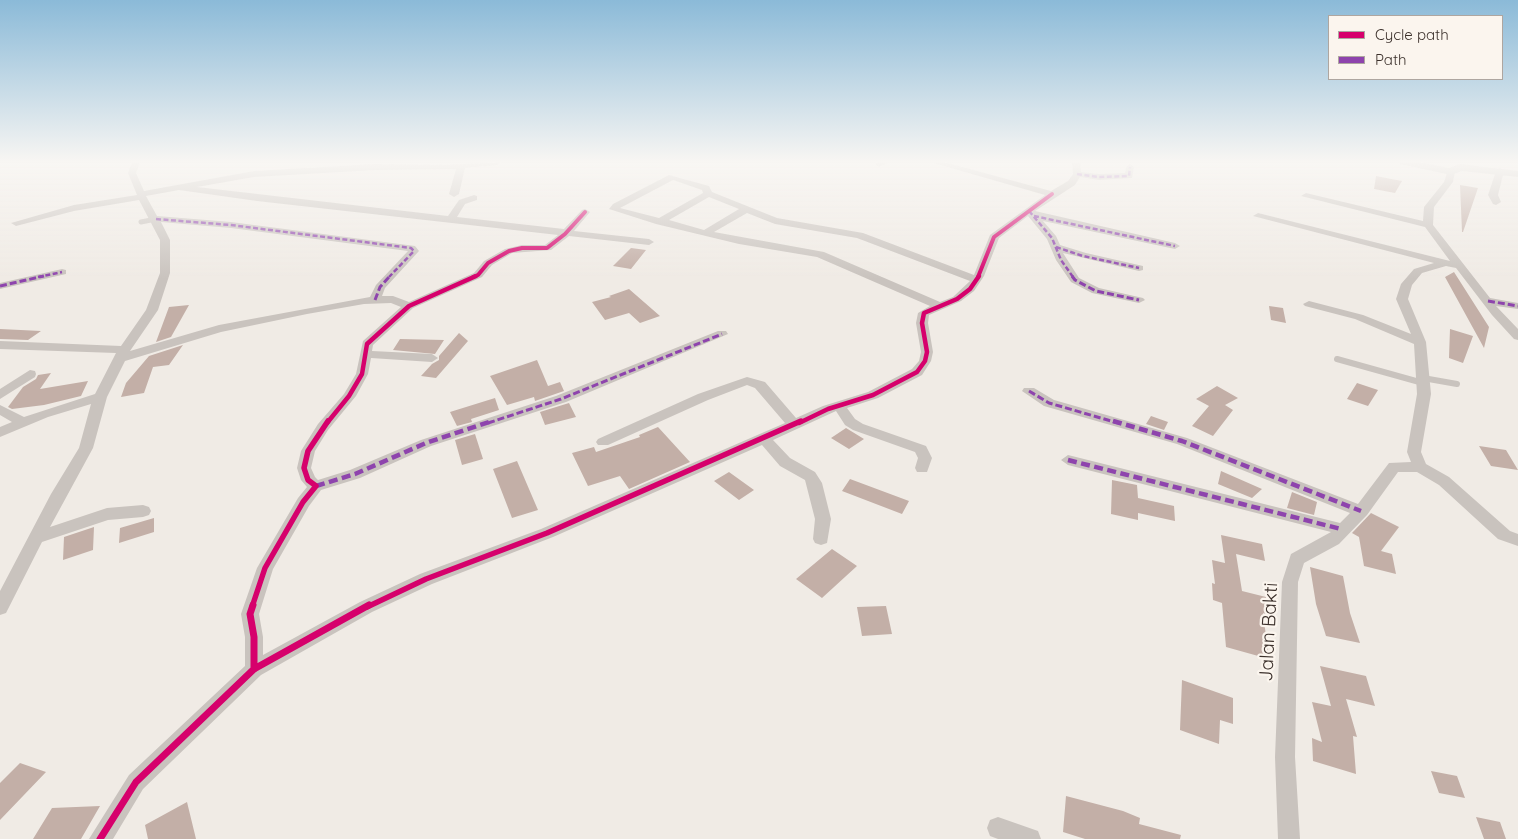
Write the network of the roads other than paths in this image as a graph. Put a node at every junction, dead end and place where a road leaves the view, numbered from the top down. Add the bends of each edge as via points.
1 (109, 201) edge
2 (145, 201) edge
3 (295, 201) edge
4 (465, 201) edge
5 (625, 201) edge
6 (695, 201) edge
7 (727, 201) edge
8 (1044, 201) edge
9 (1328, 201) edge
10 (1433, 201) edge
11 (747, 209) junction
12 (585, 212) dead end
13 (1031, 214) junction
14 (1258, 216) dead end
15 (156, 219) junction
16 (450, 220) junction
17 (141, 222) dead end
18 (658, 222) junction
19 (16, 223) dead end
20 (1428, 225) junction
21 (705, 233) junction
22 (565, 234) junction
23 (649, 242) dead end
24 (1175, 246) dead end
25 (1056, 248) junction
26 (1445, 264) junction
27 (1459, 266) junction
28 (1139, 268) dead end
29 (62, 272) dead end
30 (977, 280) junction
31 (0, 286) edge
32 (375, 300) junction
33 (1139, 300) dead end
34 (1488, 301) junction
35 (1309, 304) dead end
36 (409, 306) junction
37 (939, 306) junction
38 (1518, 306) edge
39 (722, 334) dead end
40 (1518, 336) edge
41 (1420, 342) junction
42 (0, 345) edge
43 (122, 354) junction
44 (366, 354) junction
45 (432, 358) dead end
46 (1337, 358) dead end
47 (30, 374) dead end
48 (1423, 380) junction
49 (1457, 384) dead end
50 (1029, 391) dead end
51 (0, 395) edge
52 (100, 397) junction
53 (839, 406) junction
54 (0, 410) edge
55 (22, 422) junction
56 (794, 425) junction
57 (0, 432) edge
58 (764, 439) junction
59 (604, 442) dead end
60 (1068, 460) dead end
61 (1420, 467) junction
62 (922, 468) dead end
63 (316, 486) junction
64 (143, 510) dead end
65 (1361, 511) junction
66 (1342, 529) junction
67 (36, 538) junction
68 (822, 539) dead end
69 (1518, 540) edge
70 (0, 608) edge
71 (254, 669) junction
72 (998, 828) dead end
73 (100, 839) edge
74 (1030, 839) edge
75 (1290, 839) edge

1 - 19 street
2 - 15 street
3 - 16 street
4 - 16 street
5 - 18 street via 614,209
6 - 18 street
7 - 11 street
8 - 13 street
9 - 20 street
10 - 20 street via 1429,206
11 - 21 street
11 - 30 street via 776,222 859,235
12 - 22 street
13 - 24 street
13 - 25 street via 1052,238
13 - 30 street via 994,237
14 - 26 street
15 - 17 lane
15 - 32 street via 231,225 411,248 414,251 380,287
15 - 43 street via 165,240 166,273 152,310
16 - 22 street
18 - 21 street
20 - 27 street
21 - 37 street via 739,242 820,254
22 - 23 street
22 - 36 street via 547,248 509,251 488,263 478,275
25 - 28 street
25 - 33 street via 1075,280 1096,291
26 - 27 street
26 - 41 street via 1418,270 1407,284 1402,299
27 - 34 street
29 - 31 street
30 - 37 street via 957,299
32 - 36 street via 392,299
32 - 43 street via 219,329
34 - 38 street
34 - 40 street
35 - 41 street via 1358,317
36 - 44 street via 367,344
37 - 53 street via 924,313 922,323 927,352 925,361 916,372 873,395
39 - 63 street via 561,399 426,443 355,474
41 - 48 street
42 - 43 street
43 - 52 street
44 - 45 street
44 - 63 street via 362,374 354,389 308,451 304,468 308,480
46 - 48 lane
47 - 51 street
48 - 49 lane
48 - 61 street via 1424,394 1414,452
50 - 65 street via 1049,402 1182,441
52 - 55 street
52 - 67 street via 86,448
53 - 56 street
53 - 62 street via 858,428 922,449 925,458
54 - 55 street
55 - 57 street
56 - 58 street
56 - 59 street via 760,385 746,380
58 - 68 street via 785,462 810,476 814,482 823,519
58 - 71 street via 547,533 426,579 366,607
60 - 66 street
61 - 65 street, Jalan Bakti via 1394,467
61 - 69 street via 1444,481 1504,535
63 - 71 street via 303,502 265,568 250,614
64 - 67 street via 107,514
65 - 66 street, Jalan Bakti
66 - 75 street, Jalan Bakti via 1332,540 1297,559 1290,582 1285,758
67 - 70 street
71 - 73 street via 136,782
72 - 74 street

